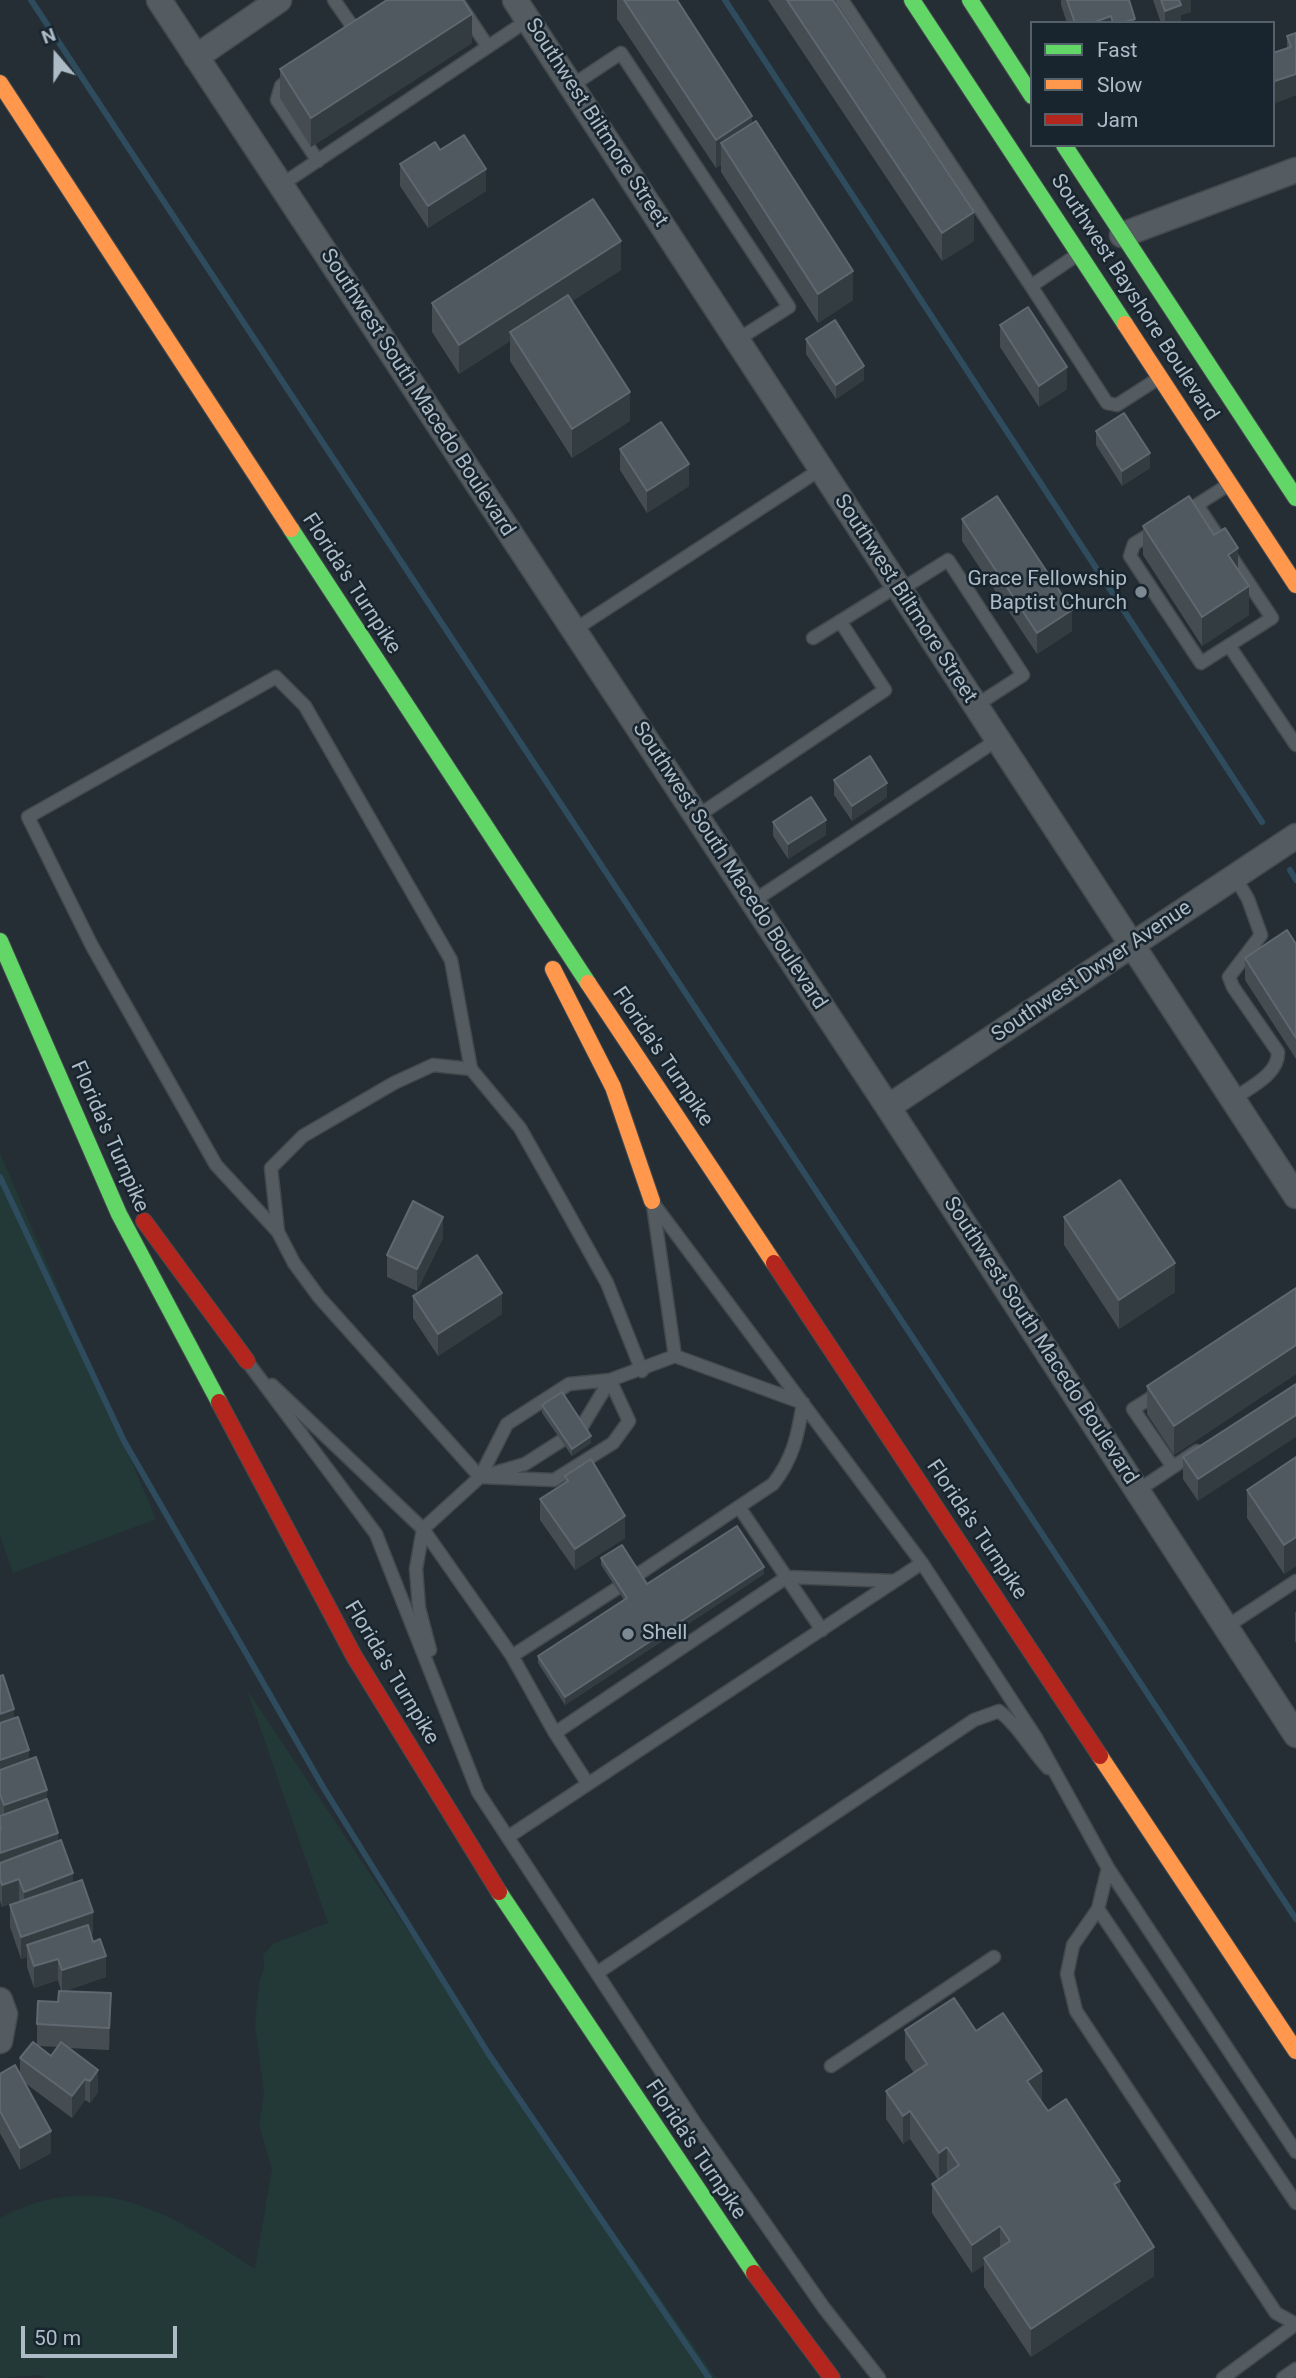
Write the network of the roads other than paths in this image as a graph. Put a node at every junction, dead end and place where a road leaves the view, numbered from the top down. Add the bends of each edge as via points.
1 (159, 0) edge
2 (279, 0) edge
3 (334, 0) edge
4 (457, 0) edge
5 (842, 0) edge
6 (912, 0) edge
7 (970, 0) edge
8 (522, 10) edge
9 (376, 21) edge
10 (488, 47) junction
11 (195, 57) junction
12 (955, 64) junction
13 (306, 69) edge
14 (0, 83) edge
15 (571, 86) junction
16 (1030, 93) edge
17 (377, 104) dead end
18 (384, 116) junction
19 (333, 132) dead end
20 (342, 145) junction
21 (1065, 147) edge
22 (318, 161) junction
23 (1296, 170) edge
24 (281, 185) junction
25 (1076, 217) dead end
26 (1111, 234) junction
27 (1080, 253) junction
28 (1108, 266) dead end
29 (1090, 270) junction
30 (1133, 281) dead end
31 (1031, 286) junction
32 (737, 340) junction
33 (1161, 377) junction
34 (1255, 437) junction
35 (821, 469) junction
36 (1231, 483) junction
37 (1292, 486) edge
38 (1197, 505) junction
39 (1296, 585) edge
40 (898, 588) junction
41 (840, 621) junction
42 (574, 630) junction
43 (813, 638) dead end
44 (1230, 647) junction
45 (975, 706) junction
46 (997, 740) junction
47 (1296, 745) edge
48 (457, 785) junction
49 (696, 817) junction
50 (1296, 836) edge
51 (481, 849) dead end
52 (1235, 877) junction
53 (752, 902) junction
54 (0, 941) edge
55 (1132, 947) junction
56 (545, 955) dead end
57 (471, 1069) junction
58 (63, 1088) junction
59 (1233, 1100) junction
60 (888, 1107) junction
61 (1296, 1196) edge
62 (652, 1201) junction
63 (278, 1232) junction
64 (675, 1356) junction
65 (247, 1361) junction
66 (642, 1371) junction
67 (610, 1380) junction
68 (1168, 1387) edge
69 (803, 1404) junction
70 (581, 1428) edge
71 (561, 1441) edge
72 (1206, 1444) edge
73 (1173, 1467) junction
74 (480, 1477) junction
75 (1137, 1491) junction
76 (739, 1507) junction
77 (423, 1530) junction
78 (922, 1563) junction
79 (636, 1576) edge
80 (787, 1577) junction
81 (894, 1581) junction
82 (1296, 1581) edge
83 (617, 1589) edge
84 (1226, 1627) junction
85 (822, 1630) junction
86 (512, 1656) junction
87 (442, 1698) junction
88 (1294, 1728) edge
89 (555, 1733) junction
90 (1057, 1778) junction
91 (588, 1784) junction
92 (508, 1837) junction
93 (1108, 1868) junction
94 (1098, 1909) junction
95 (994, 1957) dead end
96 (597, 1973) junction
97 (0, 2000) edge
98 (0, 2042) edge
99 (1296, 2051) edge
100 (831, 2066) dead end
101 (1296, 2152) edge
102 (1296, 2203) edge
103 (1296, 2324) edge
104 (1296, 2369) edge
105 (832, 2378) edge
106 (879, 2378) edge
107 (1223, 2378) edge
108 (1283, 2378) edge

1 - 11 street, Southwest South Macedo Boulevard
2 - 11 street
3 - 9 lane via 352,36
4 - 10 lane
5 - 31 lane
6 - 12 main road, Southwest Bayshore Boulevard
7 - 16 main road
8 - 10 lane
8 - 15 street, Southwest Biltmore Street
10 - 18 lane via 462,56
11 - 24 street, Southwest South Macedo Boulevard
12 - 25 main road via 966,67 991,91
12 - 27 main road, Southwest Bayshore Boulevard
13 - 22 lane via 297,81 281,86 277,100
14 - 48 main road, Florida's Turnpike
15 - 32 street, Southwest Biltmore Street
15 - 32 lane via 621,53 789,307
17 - 18 lane
18 - 20 lane
19 - 20 lane
20 - 22 lane
21 - 26 main road, Southwest Bayshore Boulevard
22 - 24 lane
23 - 26 street
24 - 42 street, Southwest South Macedo Boulevard
26 - 34 main road, Southwest Bayshore Boulevard
27 - 29 main road, Southwest Bayshore Boulevard
27 - 31 lane
28 - 29 main road
29 - 33 main road, Southwest Bayshore Boulevard
30 - 34 main road via 1222,415
31 - 33 lane via 1107,403 1117,405
32 - 35 street, Southwest Biltmore Street
33 - 36 main road, Southwest Bayshore Boulevard
34 - 37 main road, Southwest Bayshore Boulevard
35 - 40 street, Southwest Biltmore Street
35 - 42 lane
36 - 38 lane
36 - 39 main road, Southwest Bayshore Boulevard
38 - 44 lane via 1272,618
38 - 44 lane via 1134,544 1130,556 1201,663
40 - 41 lane
40 - 45 street, Southwest Biltmore Street
40 - 45 lane via 948,560 1023,675
41 - 43 lane
41 - 49 lane via 885,690
42 - 49 street, Southwest South Macedo Boulevard
44 - 47 lane
45 - 46 street, Southwest Biltmore Street
46 - 53 lane
46 - 55 street, Southwest Biltmore Street
48 - 51 main road
48 - 99 main road, Florida's Turnpike
49 - 53 street, Southwest South Macedo Boulevard
50 - 52 street, Southwest Dwyer Avenue
52 - 55 street, Southwest Dwyer Avenue
52 - 59 lane via 1261,935 1229,976 1278,1058 1266,1076
53 - 60 street, Southwest South Macedo Boulevard
54 - 58 main road, Florida's Turnpike
55 - 59 street, Southwest Biltmore Street
55 - 60 street, Southwest Dwyer Avenue
56 - 62 main road via 613,1087
57 - 63 lane via 433,1065 303,1136 271,1168
57 - 63 lane via 451,960 305,706 276,677 28,817 92,946 216,1165
57 - 66 lane via 520,1128 607,1283
58 - 65 main road via 135,1205
58 - 105 main road, Florida's Turnpike via 119,1214 354,1656 527,1936 724,2232
59 - 61 street, Southwest Biltmore Street
60 - 75 street, Southwest South Macedo Boulevard
62 - 64 lane
62 - 69 lane
63 - 74 lane via 319,1297
64 - 66 lane
64 - 69 lane
65 - 77 lane
65 - 87 lane via 376,1534
66 - 67 lane
67 - 70 lane
67 - 74 lane via 569,1384 507,1424
67 - 74 lane via 629,1421 613,1443 554,1480
68 - 73 lane via 1133,1409
69 - 76 lane via 789,1464 773,1484
69 - 78 lane
71 - 74 lane via 525,1464
72 - 73 lane
73 - 75 lane
74 - 77 lane
75 - 84 street, Southwest South Macedo Boulevard
76 - 79 lane
76 - 80 lane
77 - 86 lane
77 - 87 lane via 416,1569 419,1608
78 - 81 lane
78 - 90 lane via 1035,1736
80 - 81 lane
80 - 85 lane
80 - 89 lane
81 - 85 lane
82 - 84 lane
83 - 86 lane
84 - 88 street, Southwest South Macedo Boulevard
85 - 91 lane
86 - 89 lane
87 - 92 lane via 478,1792
89 - 91 lane
90 - 93 lane
90 - 96 lane via 999,1712 974,1720
91 - 92 lane
92 - 96 lane
93 - 94 lane
93 - 101 lane
94 - 102 lane
94 - 103 lane via 1073,1945 1067,1973 1076,2011 1276,2313
95 - 100 lane
96 - 106 lane via 703,2135
97 - 98 street via 5,2014
103 - 107 lane
104 - 108 lane

